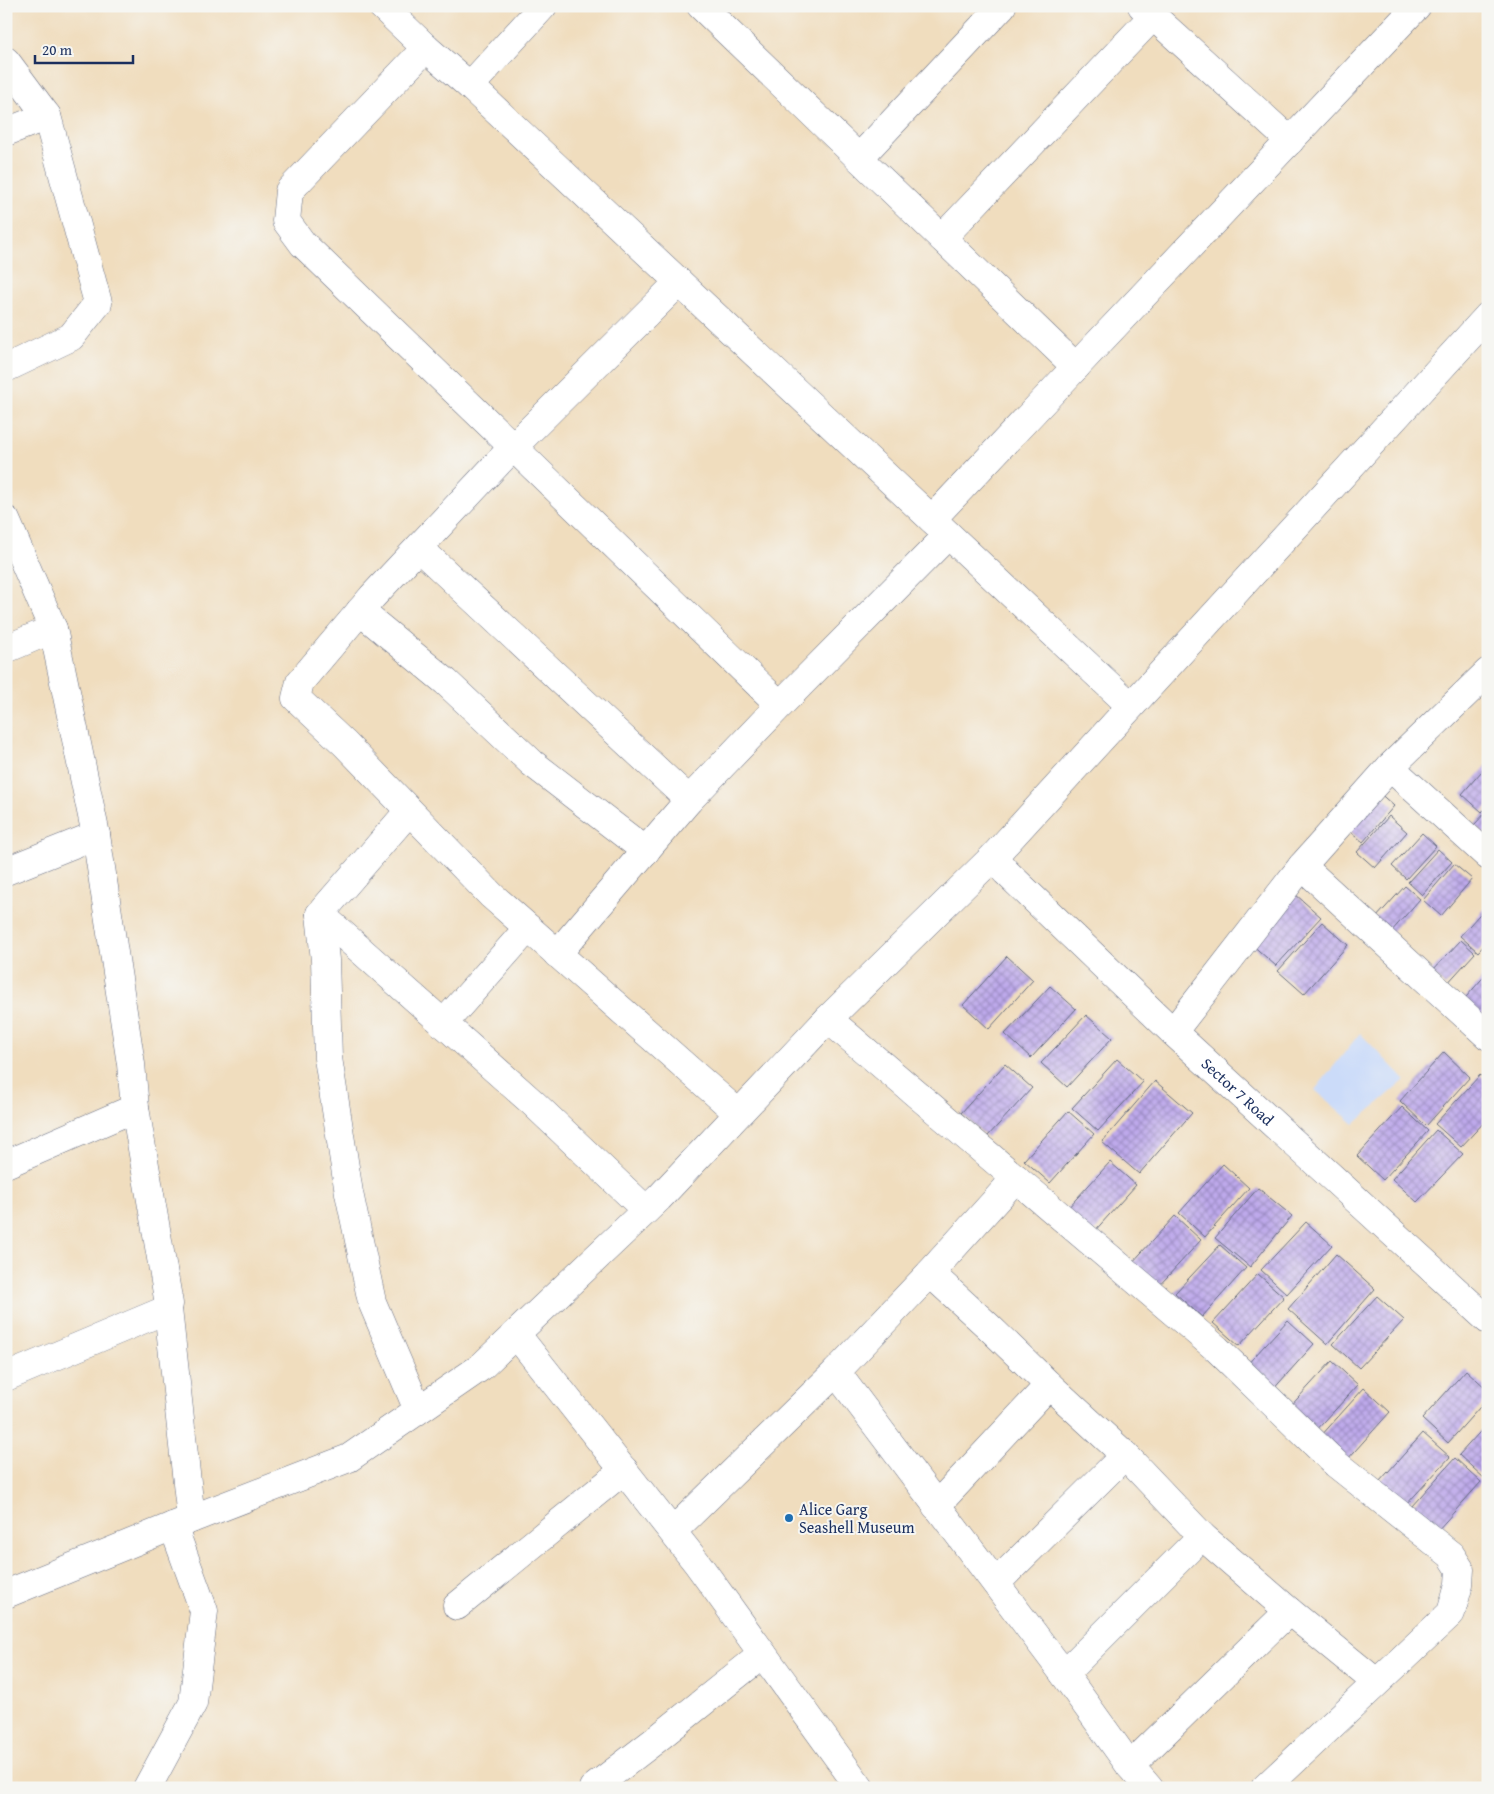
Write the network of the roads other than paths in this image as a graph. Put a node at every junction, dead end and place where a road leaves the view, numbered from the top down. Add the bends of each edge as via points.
1 (382, 6) edge
2 (543, 6) edge
3 (701, 6) edge
4 (1002, 6) edge
5 (1417, 6) edge
6 (1148, 11) edge
7 (426, 48) junction
8 (6, 61) edge
9 (470, 86) junction
10 (47, 116) junction
11 (6, 132) edge
12 (1290, 141) junction
13 (859, 158) junction
14 (942, 238) junction
15 (679, 282) junction
16 (1485, 324) edge
17 (1076, 367) junction
18 (6, 368) edge
19 (513, 447) junction
20 (6, 520) edge
21 (940, 527) junction
22 (419, 548) junction
23 (360, 611) junction
24 (53, 629) junction
25 (6, 649) edge
26 (1488, 672) edge
27 (780, 705) junction
28 (1131, 706) junction
29 (1390, 767) junction
30 (689, 800) junction
31 (409, 811) junction
32 (96, 836) junction
33 (646, 851) junction
34 (1488, 856) edge
35 (993, 857) junction
36 (1302, 866) junction
37 (6, 871) edge
38 (320, 914) junction
39 (528, 928) junction
40 (557, 954) junction
41 (828, 1019) junction
42 (443, 1024) junction
43 (1173, 1032) junction
44 (1488, 1036) edge
45 (135, 1108) junction
46 (738, 1113) junction
47 (6, 1164) edge
48 (1016, 1178) junction
49 (646, 1210) junction
50 (930, 1274) junction
51 (168, 1310) junction
52 (1488, 1320) edge
53 (516, 1334) junction
54 (836, 1372) junction
55 (6, 1377) edge
56 (1049, 1385) junction
57 (418, 1410) junction
58 (1125, 1455) junction
59 (624, 1470) junction
60 (936, 1506) junction
61 (182, 1522) junction
62 (673, 1531) junction
63 (1202, 1536) junction
64 (996, 1583) junction
65 (6, 1594) edge
66 (457, 1606) dead end
67 (1289, 1611) junction
68 (763, 1654) junction
69 (1064, 1674) junction
70 (1376, 1682) junction
71 (1130, 1766) junction
72 (147, 1788) edge
73 (592, 1788) edge
74 (860, 1788) edge
75 (1149, 1788) edge
76 (1265, 1788) edge

1 - 7 street
2 - 9 street
3 - 13 street
4 - 13 street
5 - 12 street
6 - 12 street
6 - 14 street
7 - 9 street
7 - 19 street via 289,191 286,221 303,244
8 - 10 street
9 - 15 street
10 - 11 street
10 - 18 street via 98,303 71,337
12 - 17 street
13 - 14 street
14 - 17 street
15 - 19 street
15 - 21 street
16 - 28 street
17 - 21 street
19 - 22 street
19 - 27 street
20 - 24 street
21 - 27 street
21 - 28 street
22 - 23 street
22 - 30 street
23 - 31 street via 300,682 296,698
23 - 33 street via 446,682 532,763
24 - 25 street
24 - 32 street
26 - 29 street
27 - 30 street
28 - 35 street
29 - 34 street
29 - 36 street
30 - 33 street
31 - 38 street
31 - 39 street
32 - 37 street
32 - 45 street
33 - 40 street
35 - 41 street
35 - 43 street, Sector 7 Road
36 - 43 street
36 - 44 street
38 - 42 street
38 - 57 street via 328,1058 350,1193 372,1302
39 - 40 street
39 - 42 street
40 - 46 street
41 - 46 street
41 - 48 street
42 - 49 street via 533,1103
43 - 52 street, Sector 7 Road
45 - 47 street
45 - 51 street
46 - 49 street
48 - 50 street
48 - 70 street via 1217,1349 1336,1464 1451,1555 1460,1569 1451,1613
49 - 53 street
50 - 54 street
50 - 56 street
51 - 55 street
51 - 61 street
53 - 57 street via 481,1367
53 - 59 street
54 - 60 street
54 - 62 street
56 - 58 street
56 - 60 street
57 - 61 street via 349,1458
58 - 63 street
58 - 64 street
59 - 62 street
59 - 66 street
60 - 64 street
61 - 65 street
61 - 72 street via 204,1611 193,1703
62 - 68 street
63 - 67 street
63 - 69 street
64 - 69 street
67 - 70 street
67 - 71 street
68 - 73 street
68 - 74 street
69 - 71 street
70 - 76 street
71 - 75 street

